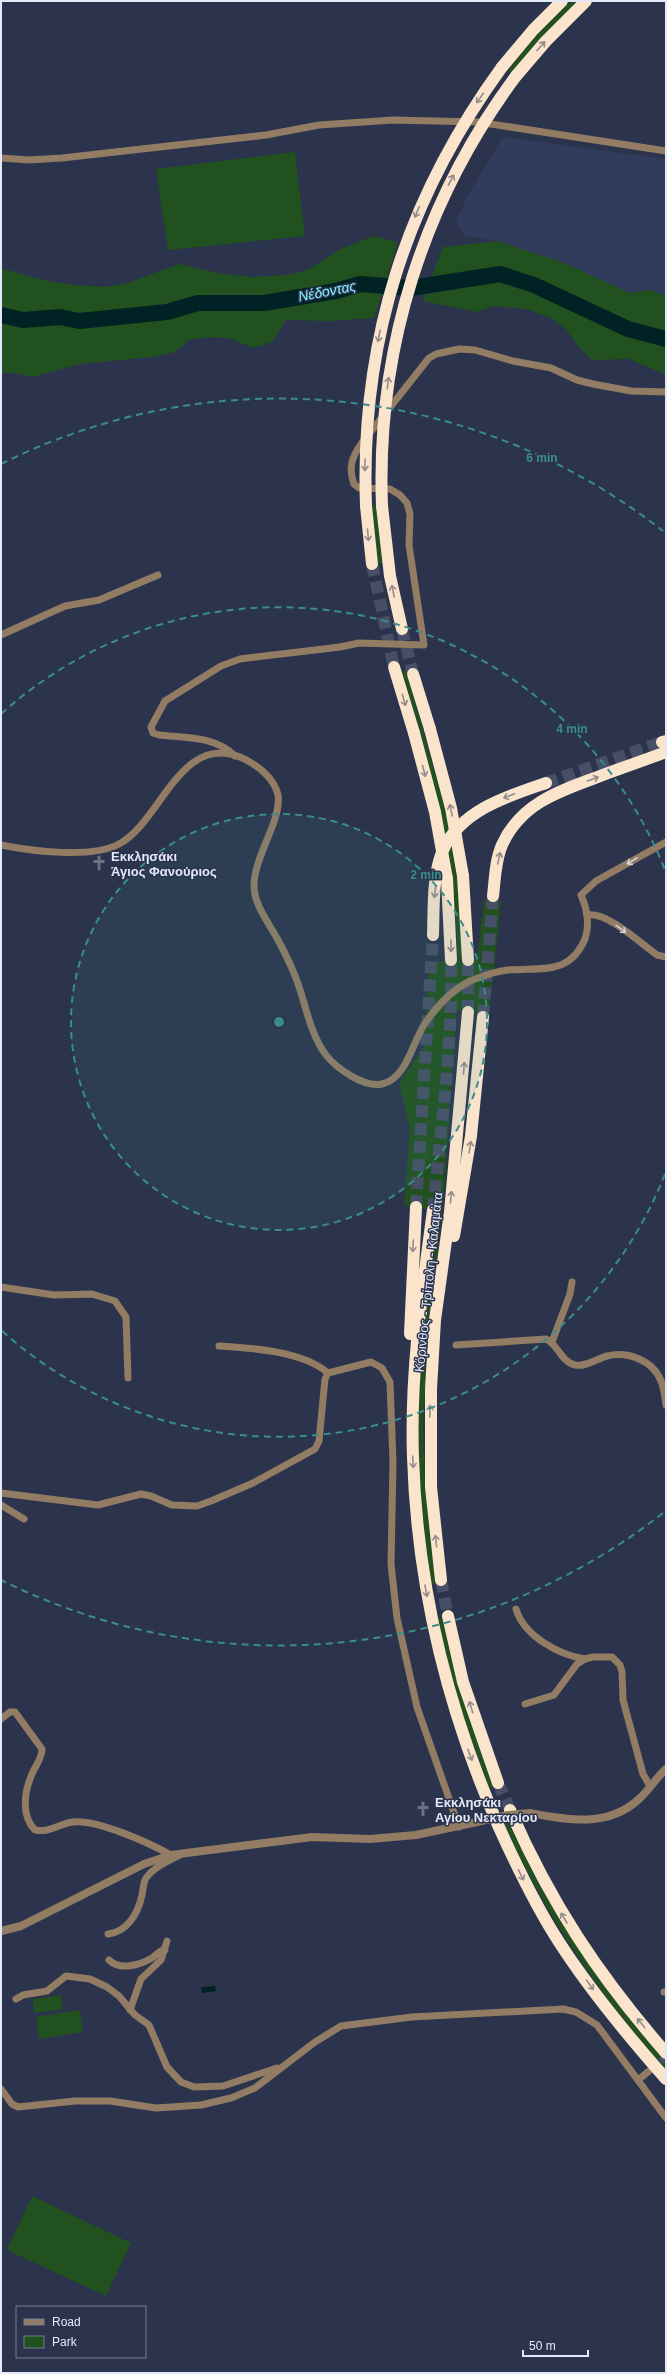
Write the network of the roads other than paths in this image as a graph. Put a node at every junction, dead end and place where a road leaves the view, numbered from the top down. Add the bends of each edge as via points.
1 (562, 1) edge
2 (586, 1) edge
3 (666, 151) edge
4 (1, 158) edge
5 (666, 392) edge
6 (372, 564) tunnel mouth
7 (158, 575) dead end
8 (402, 629) tunnel mouth
9 (1, 635) edge
10 (394, 667) tunnel mouth
11 (413, 674) tunnel mouth
12 (665, 745) edge
13 (235, 756) junction
14 (546, 783) tunnel mouth
15 (666, 842) edge
16 (1, 846) edge
17 (493, 896) tunnel mouth
18 (587, 915) junction
19 (433, 935) tunnel mouth
20 (666, 957) edge
21 (452, 960) tunnel mouth
22 (468, 960) tunnel mouth
23 (468, 1012) tunnel mouth
24 (483, 1017) tunnel mouth
25 (416, 1207) tunnel mouth
26 (433, 1210) tunnel mouth
27 (572, 1282) dead end
28 (1, 1287) edge
29 (552, 1342) junction
30 (456, 1345) dead end
31 (219, 1346) dead end
32 (328, 1373) junction
33 (128, 1378) dead end
34 (431, 1389) junction
35 (666, 1405) edge
36 (413, 1423) junction
37 (1, 1493) edge
38 (1, 1505) edge
39 (24, 1519) dead end
40 (441, 1580) tunnel mouth
41 (516, 1609) dead end
42 (448, 1616) tunnel mouth
43 (585, 1659) junction
44 (525, 1704) dead end
45 (1, 1719) edge
46 (666, 1769) edge
47 (498, 1784) tunnel mouth
48 (650, 1786) junction
49 (510, 1810) tunnel mouth
50 (459, 1827) junction
51 (182, 1854) junction
52 (171, 1855) junction
53 (1, 1931) edge
54 (108, 1934) dead end
55 (167, 1941) dead end
56 (165, 1950) junction
57 (109, 1960) dead end
58 (134, 1996) junction
59 (16, 1999) dead end
60 (124, 2002) junction
61 (130, 2010) junction
62 (666, 2053) edge
63 (282, 2067) junction
64 (649, 2071) tunnel mouth
65 (666, 2079) edge
66 (638, 2080) junction
67 (1, 2089) edge
68 (666, 2118) edge

1 -> 6 highway, bridge via 502,67 470,112 440,164 417,212 398,264 383,315 373,368 366,432 366,506
8 -> 2 highway, bridge via 390,576 382,506 386,399 399,319 433,219 455,172 486,119 516,76
3 - 4 street via 478,122 393,120 318,125 266,135 62,158
5 - 13 street via 631,391 592,384 551,368 475,350 459,349 429,358 361,444 354,455 350,470 354,484 359,488 390,489 400,495 409,508 409,545 424,645 359,643 240,659 221,666 165,701 160,708 151,727 153,733 210,740 226,747
7 - 9 street via 99,600 65,606
10 -> 21 highway, bridge via 434,812 446,879
22 -> 11 highway, bridge via 463,876 451,808
17 -> 12 highway via 501,846 523,814 540,800 560,790
13 - 16 street via 218,754 191,765 175,780 132,835 115,846 86,851 53,852
13 - 18 street via 261,770 276,790 277,808 257,862 254,888 259,906 296,979 317,1041 333,1063 358,1079 373,1084 388,1082 403,1068 424,1025 440,1003 455,990 493,973 559,967 574,957 587,934
14 -> 19 highway via 505,797 484,808 449,840 443,851 437,878
15 -> 18 street via 592,884 581,895
18 -> 20 street via 595,914 605,918 657,955
34 -> 23 highway, Κόρινθος - Τρίπολη - Καλαμάτα via 435,1320 450,1212
34 -> 24 highway via 471,1136
25 -> 36 highway via 410,1330
26 - 36 highway, Κόρινθος - Τρίπολη - Καλαμάτα via 419,1318
27 - 29 street
28 - 33 street via 54,1295 92,1294 115,1302 126,1317
29 - 30 street via 538,1339
29 - 35 street via 564,1359 572,1365 580,1366 617,1354 626,1354 647,1364 661,1380
31 - 32 street via 255,1348 305,1360 317,1363
32 - 37 street via 325,1379 319,1441 315,1449 265,1477 211,1501 191,1506 172,1506 141,1494 98,1505
32 - 50 street via 371,1362 382,1368 390,1382 393,1462 391,1564 397,1618 417,1707
40 -> 34 highway, Κόρινθος - Τρίπολη - Καλαμάτα via 431,1488
36 -> 65 highway, Κόρινθος - Τρίπολη - Καλαμάτα via 414,1488 424,1583 447,1687 476,1772 517,1866 558,1942 607,2008
38 - 39 street
41 - 43 street via 523,1623 545,1642 565,1654
47 -> 42 highway via 463,1682
43 - 44 street via 577,1664 554,1695
43 - 48 street via 606,1656 620,1665 623,1700 643,1774
45 - 52 street via 10,1712 15,1712 42,1749 42,1755 31,1775 26,1801 25,1814 35,1830 52,1830 73,1822 94,1824
46 - 48 street
48 - 50 street, bridge via 640,1799 620,1812 596,1819 569,1820 530,1813 508,1815
62 -> 49 highway via 573,1933 545,1884
50 - 51 street via 416,1835 370,1839 296,1838
51 - 52 street
51 - 54 street via 150,1874 145,1880 140,1902 132,1920 121,1931
52 - 53 street via 144,1864 21,1926
55 - 56 street
56 - 57 street via 160,1950 152,1958 130,1966 118,1966
56 - 58 street via 157,1966 141,1979
58 - 60 street
58 - 61 street
59 - 60 street via 23,1995 47,1991 66,1976 72,1976 99,1983
60 - 61 street
61 - 63 street via 149,2025 167,2067 181,2082 194,2087 223,2086
63 - 66 street via 327,2033 346,2025 462,2013 563,2009 582,2014 597,2025
63 - 67 street via 255,2088 238,2095 201,2104 168,2108 110,2101 46,2103 18,2107 12,2104
64 - 66 street
66 - 68 street

